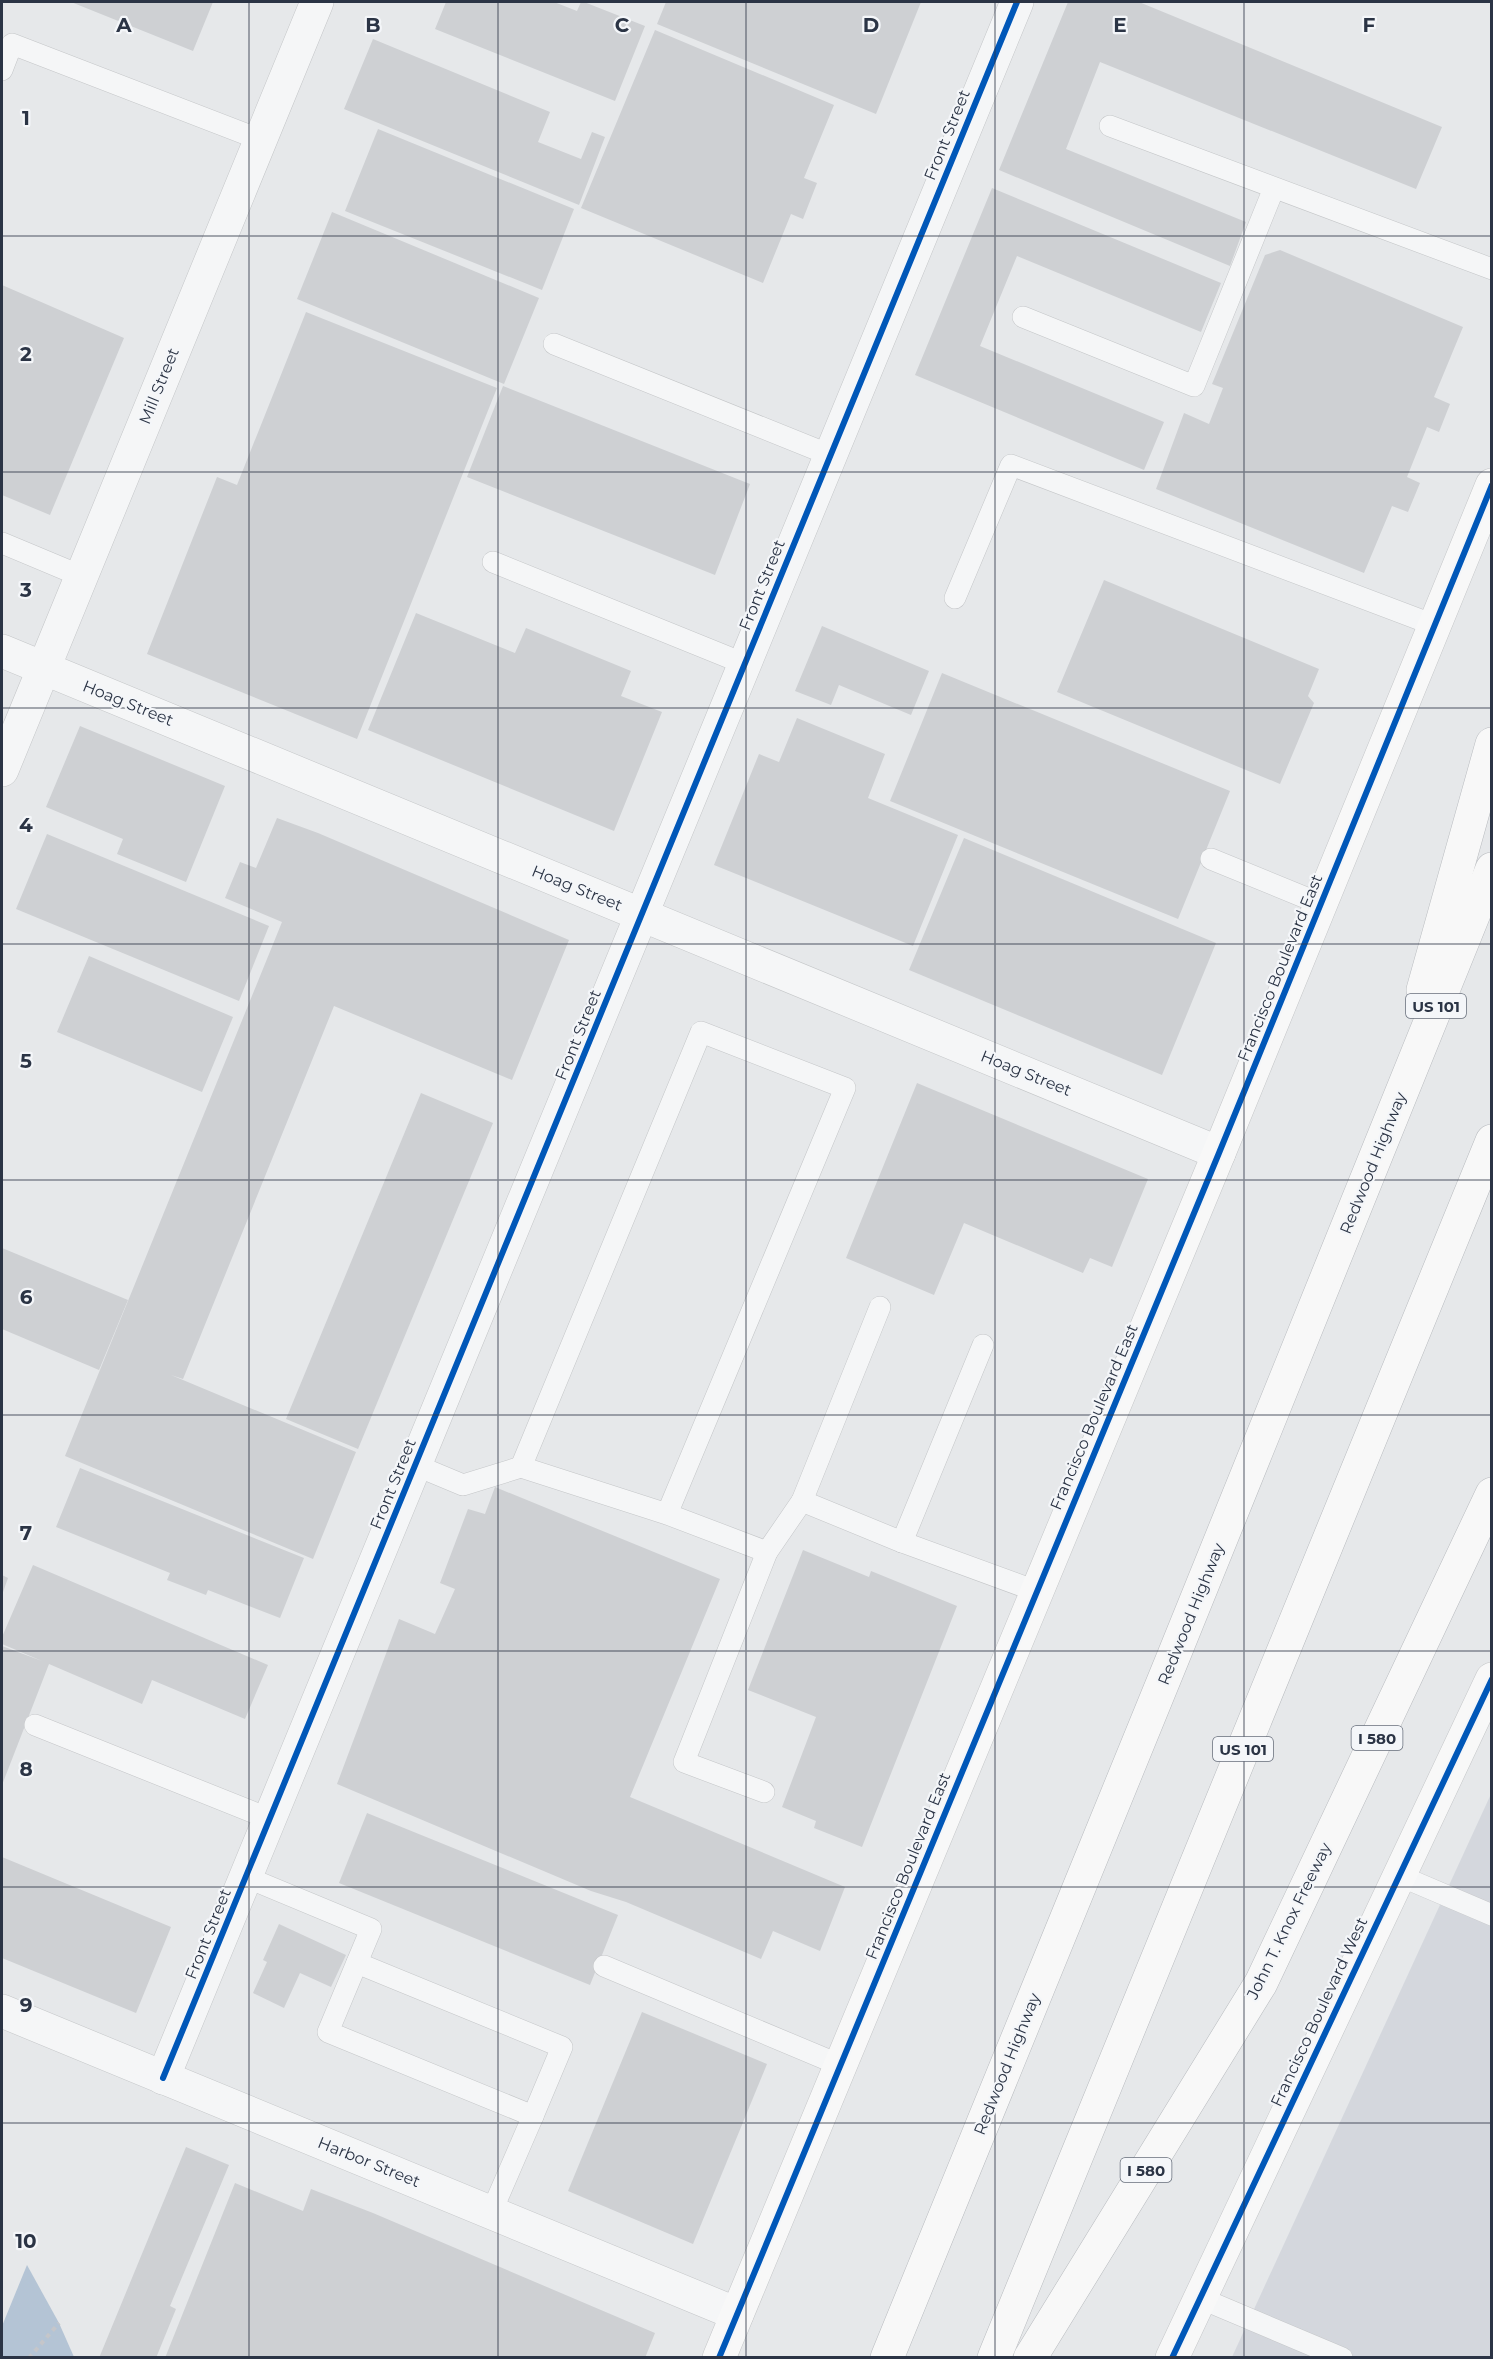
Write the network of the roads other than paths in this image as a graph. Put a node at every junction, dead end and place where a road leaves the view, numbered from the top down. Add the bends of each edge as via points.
1 (317, 2) edge
2 (1017, 2) edge
3 (2, 70) edge
4 (1110, 126) dead end
5 (261, 140) junction
6 (1274, 188) junction
7 (1491, 269) edge
8 (1023, 317) dead end
9 (554, 344) dead end
10 (830, 456) junction
11 (1491, 485) edge
12 (2, 543) edge
13 (493, 562) dead end
14 (81, 576) junction
15 (955, 598) dead end
16 (1434, 626) junction
17 (2, 651) edge
18 (745, 664) junction
19 (43, 669) junction
20 (1491, 744) edge
21 (2, 770) edge
22 (1211, 859) dead end
23 (1491, 868) edge
24 (1321, 904) junction
25 (641, 915) junction
26 (1491, 1141) edge
27 (1380, 1144) junction
28 (1219, 1153) junction
29 (880, 1307) dead end
30 (983, 1345) dead end
31 (415, 1465) junction
32 (521, 1467) junction
33 (1491, 1494) edge
34 (802, 1501) junction
35 (667, 1514) junction
36 (902, 1542) junction
37 (767, 1552) junction
38 (1036, 1591) junction
39 (1491, 1679) edge
40 (35, 1725) dead end
41 (764, 1791) dead end
42 (270, 1819) junction
43 (1398, 1875) junction
44 (246, 1877) junction
45 (1491, 1915) edge
46 (357, 1963) junction
47 (604, 1966) dead end
48 (2, 2011) edge
49 (840, 2065) junction
50 (163, 2078) junction
51 (533, 2116) junction
52 (492, 2213) junction
53 (1200, 2298) junction
54 (737, 2314) junction
55 (719, 2358) edge
56 (887, 2358) edge
57 (994, 2358) edge
58 (1030, 2358) edge
59 (1172, 2358) edge
60 (1342, 2358) edge

1 - 5 street, Mill Street
2 - 10 street, Front Street
3 - 5 lane via 12,44
4 - 6 lane
5 - 14 street, Mill Street
6 - 7 lane
6 - 8 lane via 1194,386
9 - 10 lane
10 - 18 street, Front Street
11 - 16 main road, Francisco Boulevard East
12 - 14 lane
13 - 18 lane
14 - 19 street, Mill Street
15 - 16 lane via 1011,465
16 - 24 main road, Francisco Boulevard East
17 - 19 street, Hoag Street
18 - 25 street, Front Street
19 - 21 street, Mill Street
19 - 25 street, Hoag Street
20 - 27 main road
22 - 24 lane
23 - 27 main road, Redwood Highway / US 101
24 - 28 main road, Francisco Boulevard East
25 - 28 street, Hoag Street
25 - 31 street, Front Street
26 - 57 main road, US 101
27 - 56 main road, Redwood Highway / US 101
28 - 38 main road, Francisco Boulevard East
29 - 34 lane
30 - 36 lane
31 - 32 lane via 463,1485
31 - 42 street, Front Street
32 - 35 lane
32 - 35 lane via 701,1032 844,1088
33 - 58 main road, John T. Knox Freeway / I 580 via 1261,1983
34 - 36 lane
34 - 37 lane
35 - 37 lane
36 - 38 lane
37 - 41 lane via 684,1762
38 - 49 main road, Francisco Boulevard East
39 - 43 main road, Francisco Boulevard West
40 - 42 lane
42 - 44 street, Front Street
43 - 45 lane
43 - 53 main road, Francisco Boulevard West
44 - 46 lane via 371,1929
44 - 50 street, Front Street
46 - 51 lane via 328,2032
46 - 51 lane via 562,2047
47 - 49 lane
48 - 50 street, Harbor Street
49 - 54 main road, Francisco Boulevard East
50 - 52 street, Harbor Street
51 - 52 lane
52 - 54 street, Harbor Street
53 - 59 main road, Francisco Boulevard West
53 - 60 lane
54 - 55 main road, Francisco Boulevard East

